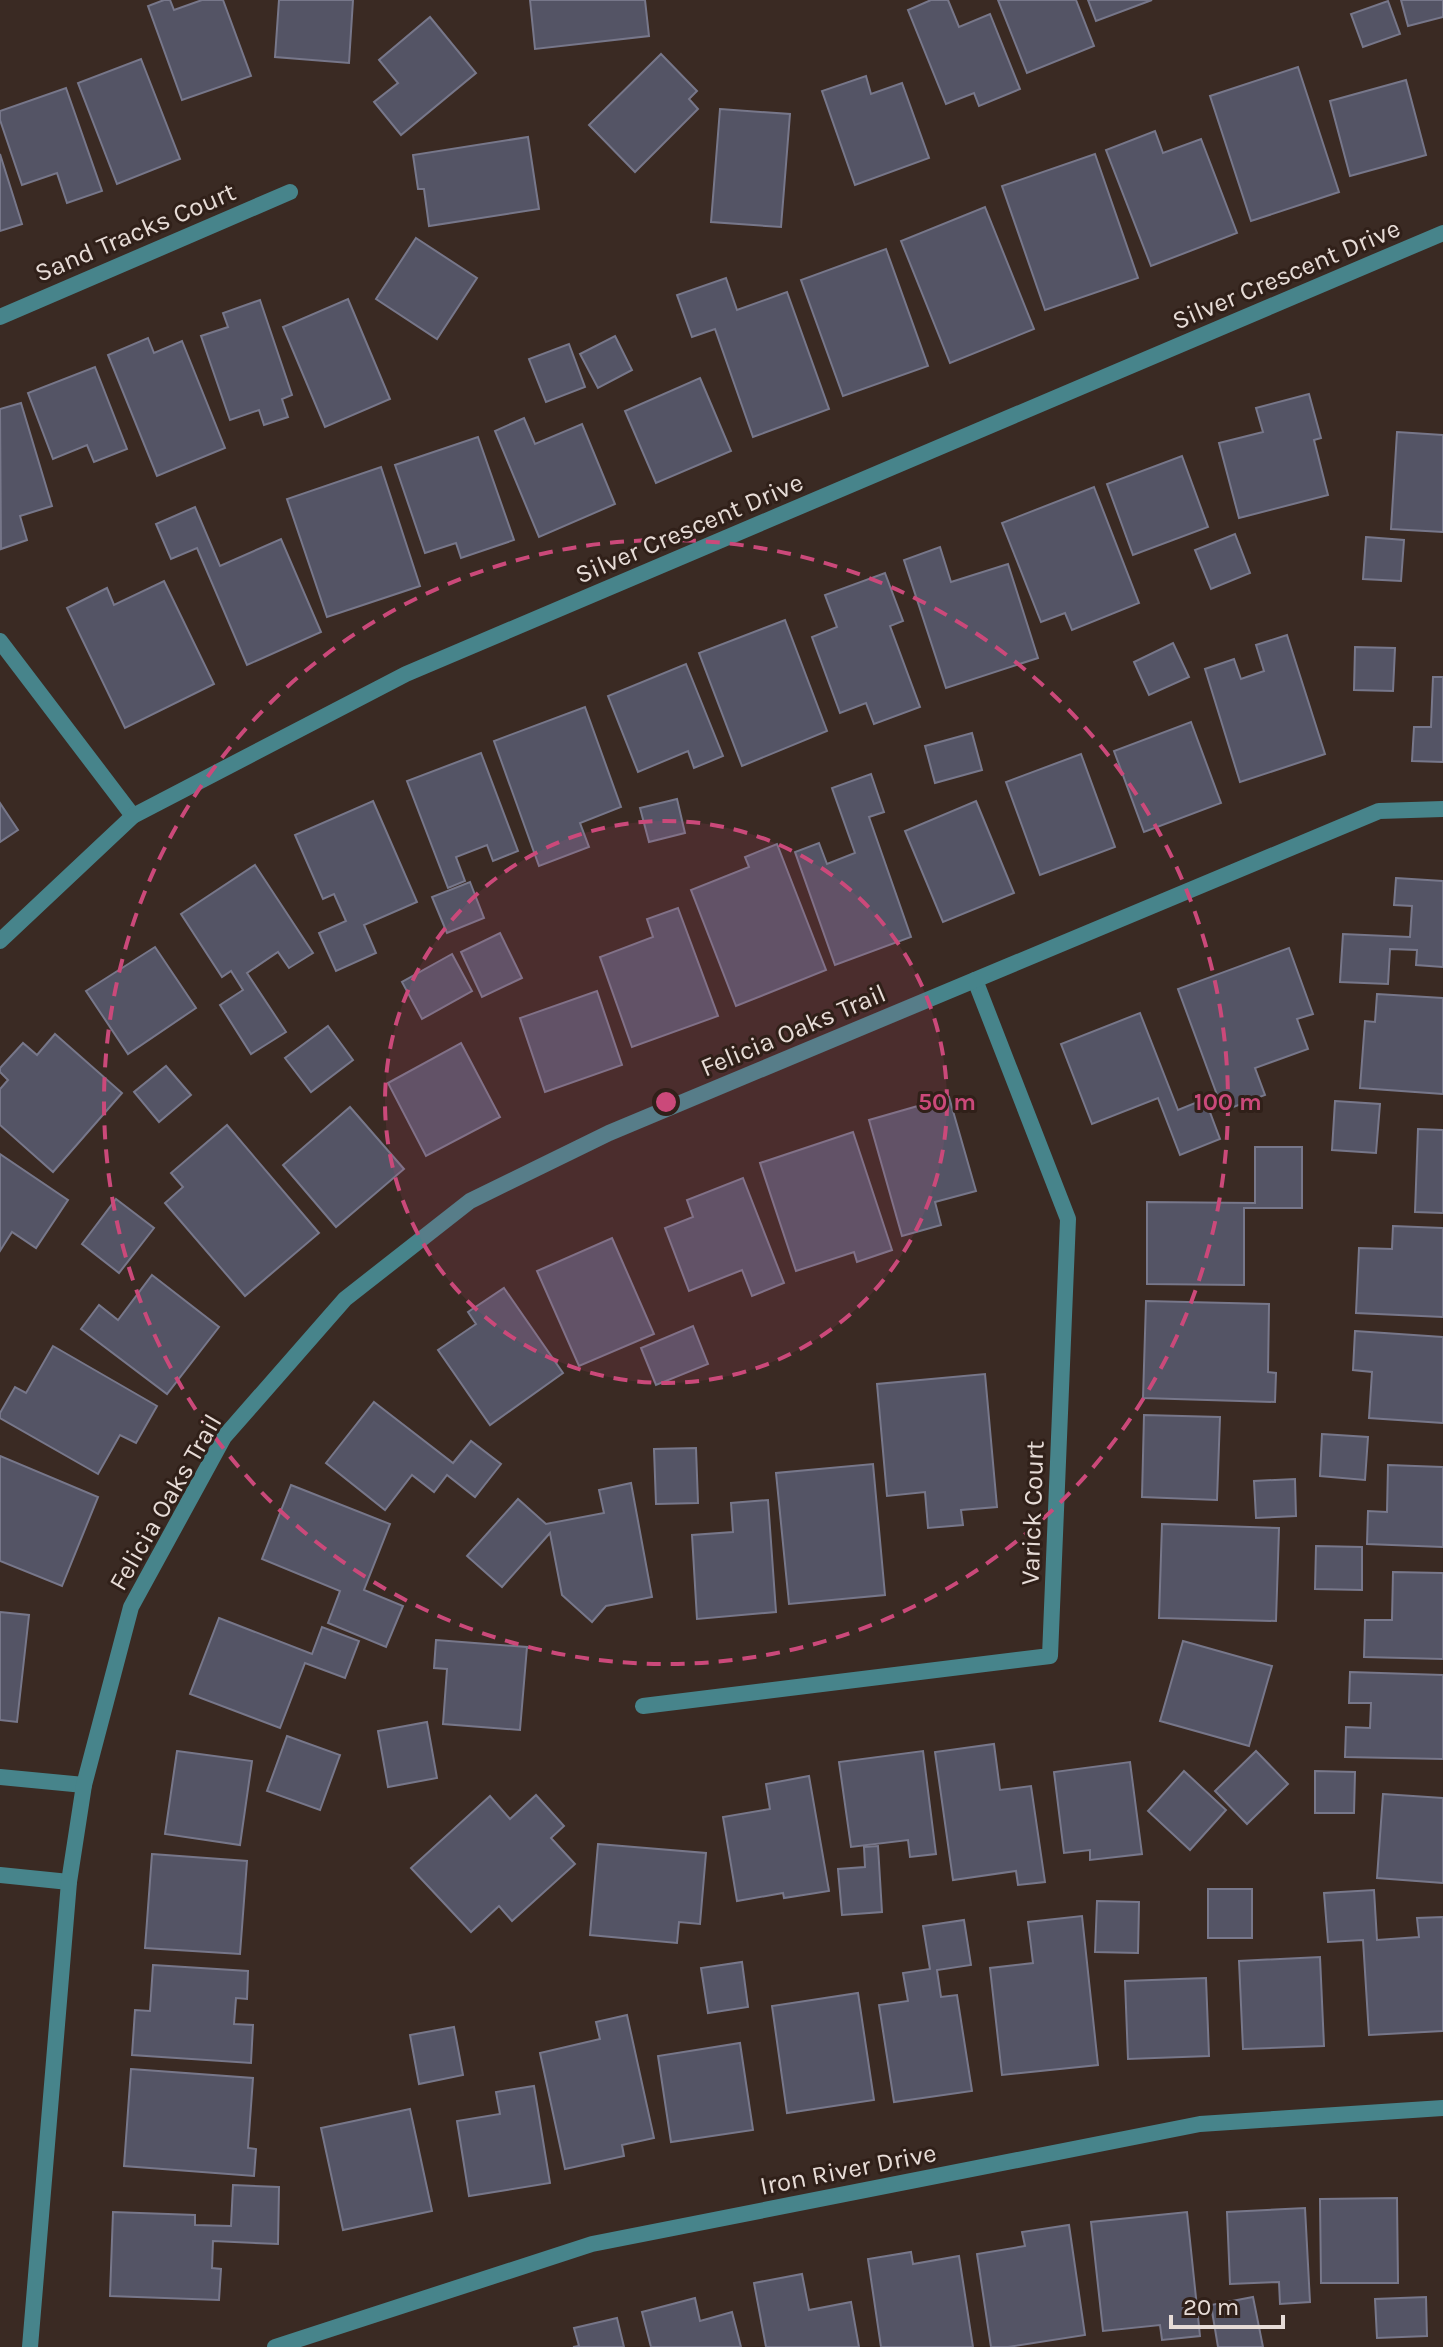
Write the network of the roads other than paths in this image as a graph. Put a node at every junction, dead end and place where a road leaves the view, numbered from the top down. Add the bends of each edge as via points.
1 (290, 192) dead end
2 (1443, 233) edge
3 (0, 317) edge
4 (0, 641) edge
5 (1443, 809) edge
6 (133, 816) junction
7 (0, 941) edge
8 (975, 980) junction
9 (643, 1706) dead end
10 (0, 1777) edge
11 (84, 1785) junction
12 (0, 1875) edge
13 (69, 1882) junction
14 (1443, 2108) edge
15 (30, 2347) edge
16 (275, 2347) edge

1 - 3 street, Sand Tracks Court
2 - 6 street, Silver Crescent Drive via 406,674
4 - 6 street
5 - 8 street, Felicia Oaks Trail via 1379,811
6 - 7 street, Silver Crescent Drive
8 - 9 street, Varick Court via 1068,1219 1050,1656
8 - 11 street, Felicia Oaks Trail via 609,1133 470,1201 345,1299 224,1437 131,1607
10 - 11 street
11 - 13 street, Felicia Oaks Trail
12 - 13 street
13 - 15 street, Felicia Oaks Trail
14 - 16 street, Iron River Drive via 1200,2124 592,2244

